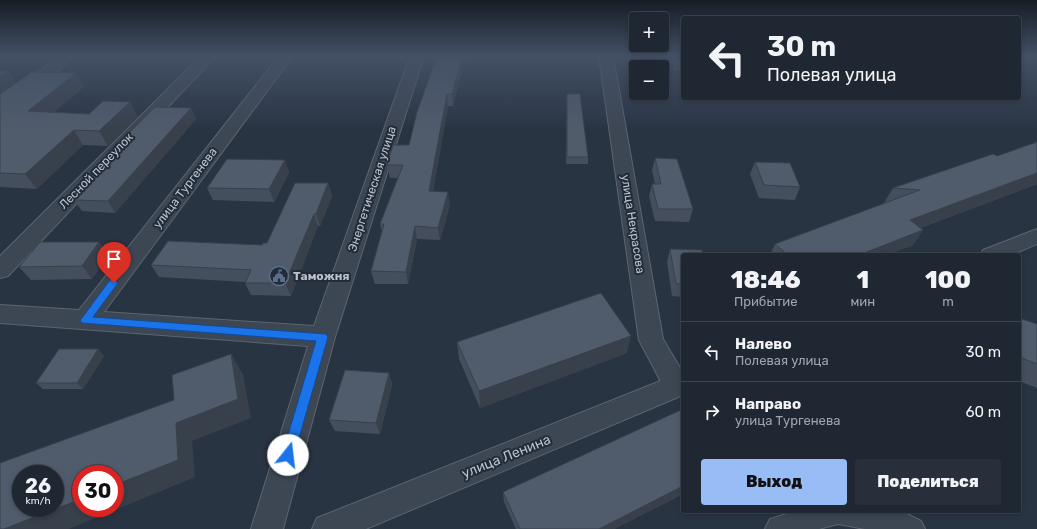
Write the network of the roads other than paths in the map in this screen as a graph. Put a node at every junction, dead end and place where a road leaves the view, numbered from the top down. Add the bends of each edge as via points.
1 (36, 81) edge
2 (185, 81) edge
3 (267, 81) edge
4 (409, 81) edge
5 (610, 81) edge
6 (0, 106) edge
7 (1037, 236) edge
8 (996, 253) edge
9 (0, 270) edge
10 (0, 314) edge
11 (85, 320) junction
12 (323, 337) junction
13 (680, 384) edge
14 (267, 529) edge
15 (328, 529) edge
16 (777, 529) edge
17 (912, 529) edge

1 - 6 street
2 - 9 street, Лесной переулок
3 - 11 street, улица Тургенева
4 - 12 street, Энергетическая улица
5 - 13 street, улица Некрасова via 651,340
7 - 8 street
10 - 11 street
11 - 12 street
12 - 14 street, Энергетическая улица
13 - 15 street, улица Ленина
16 - 17 lane via 838,513 903,524

